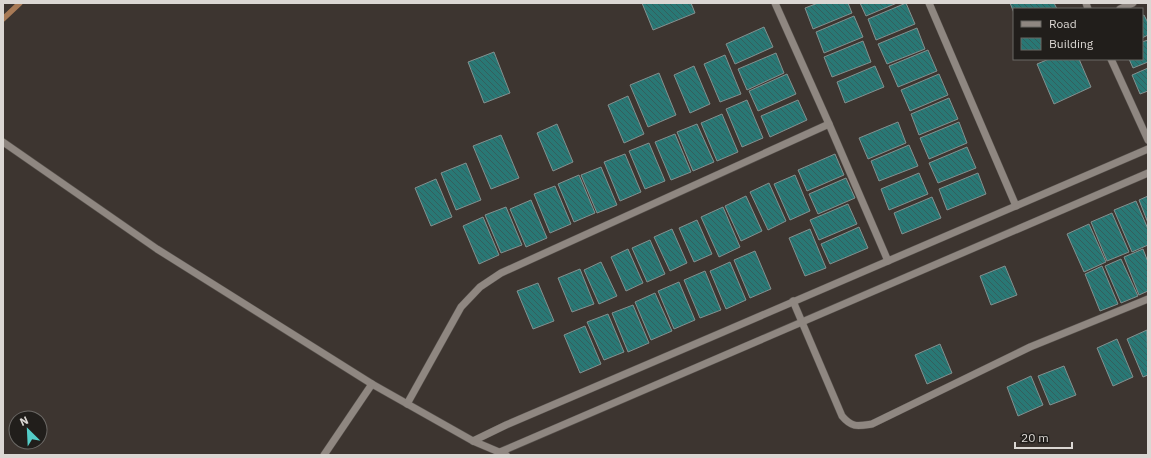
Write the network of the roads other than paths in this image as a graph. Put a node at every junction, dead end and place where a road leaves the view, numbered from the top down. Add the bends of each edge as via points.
1 (774, 3) edge
2 (929, 3) edge
3 (1133, 3) edge
4 (1122, 8) edge
5 (1111, 60) edge
6 (829, 124) junction
7 (1148, 140) edge
8 (3, 142) edge
9 (1148, 149) edge
10 (1148, 173) edge
11 (1016, 206) junction
12 (888, 261) junction
13 (1148, 299) edge
14 (793, 301) junction
15 (801, 322) junction
16 (372, 384) junction
17 (407, 404) junction
18 (473, 441) junction
19 (503, 454) edge
20 (324, 455) edge

1 - 6 street
2 - 11 street
3 - 4 street
5 - 7 street
6 - 12 street
6 - 17 street via 501,273 480,287 461,307
8 - 16 street via 157,248
9 - 11 street
10 - 15 street
11 - 12 street
12 - 14 street
13 - 15 street via 1030,347 872,424 859,426 848,423 842,416
14 - 15 street
14 - 18 street
15 - 19 street
16 - 17 street
16 - 20 street
17 - 18 street
18 - 19 street

